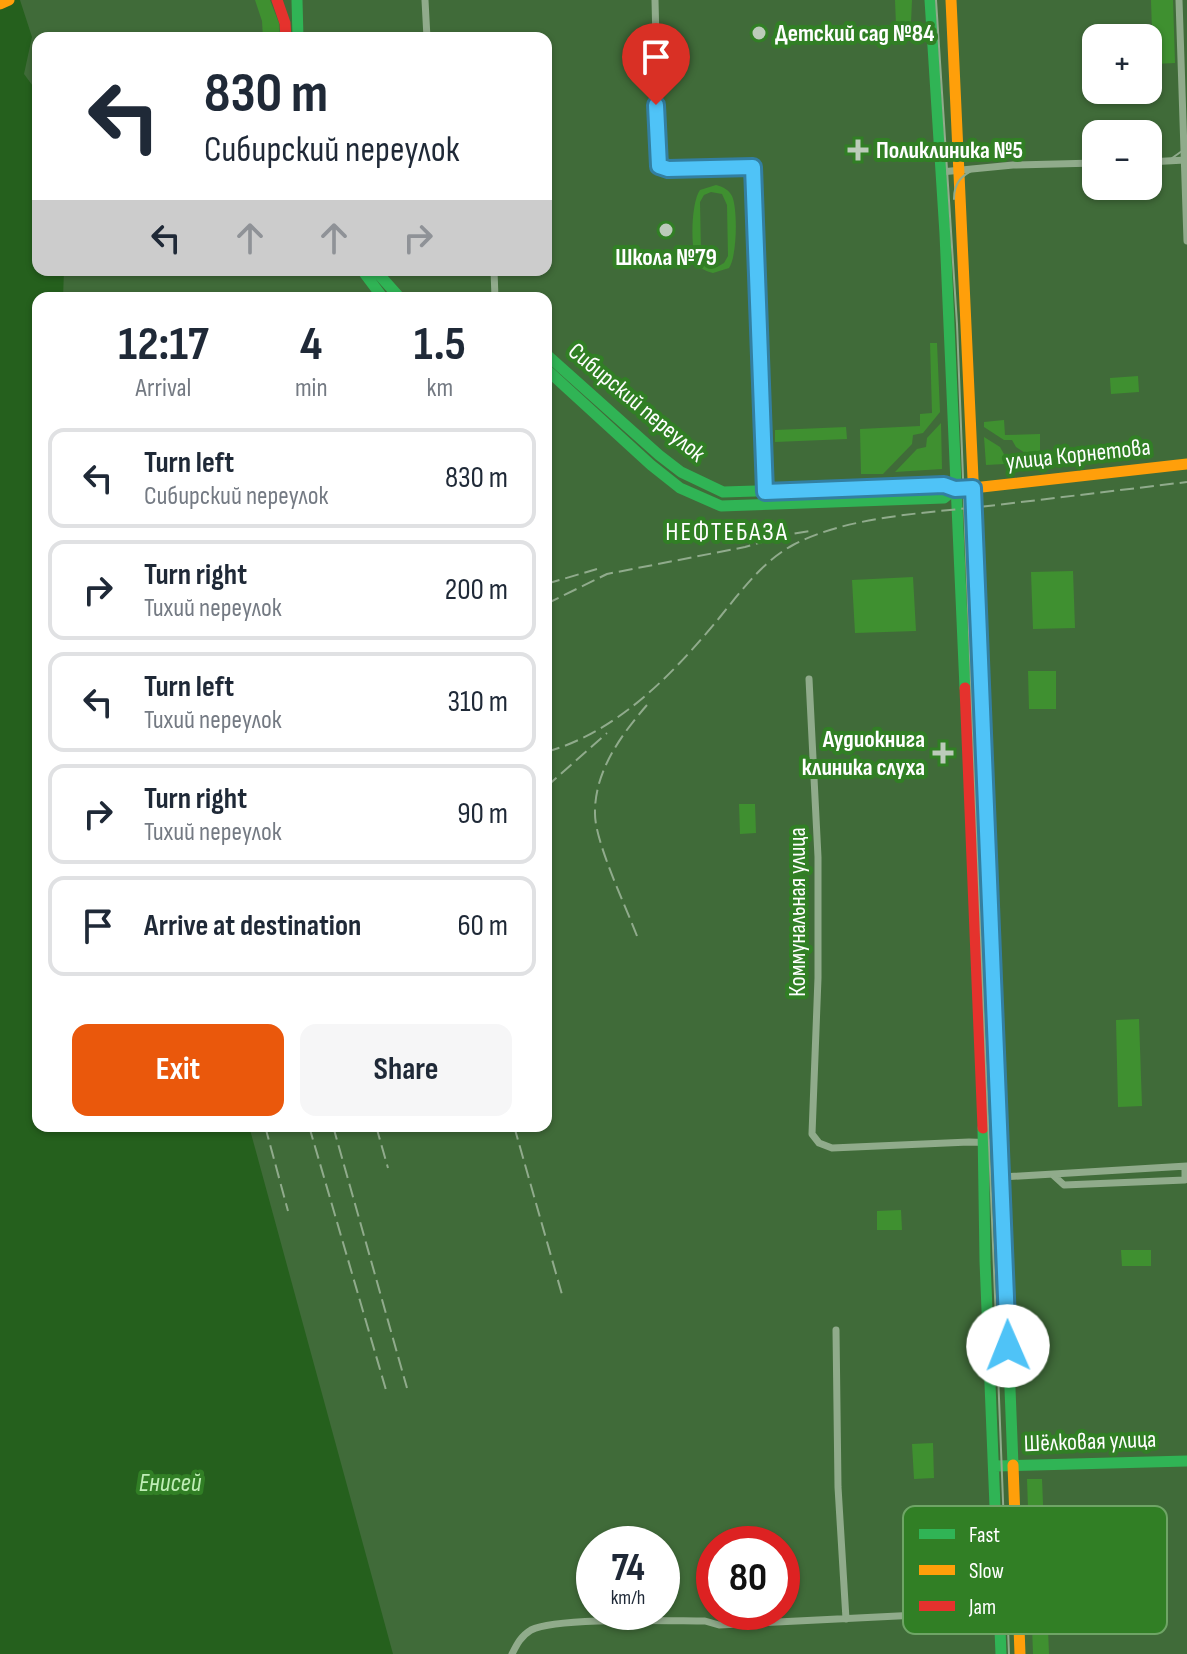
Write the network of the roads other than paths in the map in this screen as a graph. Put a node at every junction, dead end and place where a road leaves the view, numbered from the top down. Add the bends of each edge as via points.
1 (9, 0) edge
2 (277, 0) edge
3 (297, 0) edge
4 (425, 0) edge
5 (655, 0) edge
6 (930, 0) edge
7 (951, 0) edge
8 (1179, 0) edge
9 (0, 4) edge
10 (286, 32) edge
11 (298, 32) edge
12 (427, 32) edge
13 (1185, 144) edge
14 (1185, 160) edge
15 (1162, 161) edge
16 (1082, 164) edge
17 (965, 169) junction
18 (939, 172) junction
19 (1187, 241) edge
20 (376, 278) edge
21 (393, 292) edge
22 (552, 358) edge
23 (552, 374) edge
24 (1187, 464) edge
25 (973, 488) junction
26 (955, 489) junction
27 (765, 498) junction
28 (809, 679) dead end
29 (983, 1143) junction
30 (1001, 1143) junction
31 (1186, 1166) edge
32 (1053, 1175) junction
33 (1002, 1177) junction
34 (836, 1330) dead end
35 (1187, 1461) edge
36 (994, 1466) junction
37 (1011, 1466) junction
38 (996, 1506) edge
39 (1013, 1506) edge
40 (903, 1616) edge
41 (846, 1619) junction
42 (1001, 1634) edge
43 (1019, 1634) edge
44 (512, 1654) edge
45 (1001, 1654) edge
46 (1020, 1654) edge

1 - 9 main road
2 - 10 main road
3 - 11 main road
4 - 12 street
5 - 27 street via 659,166 753,167
6 - 18 main road
7 - 17 main road
8 - 13 street
13 - 14 street
14 - 15 street
14 - 19 street
16 - 17 street
17 - 18 street
17 - 25 main road
18 - 26 main road
20 - 21 main road
22 - 27 main road, Сибирский переулок via 681,472 723,492
23 - 27 main road, Сибирский переулок via 680,488 721,506
24 - 25 main road, улица Корнетова
25 - 26 main road, улица Корнетова
25 - 30 main road
26 - 27 main road, Сибирский переулок via 944,485
26 - 29 main road
28 - 29 street, Коммунальная улица via 818,845 812,1134 832,1148
29 - 30 street
29 - 36 main road
30 - 33 main road
31 - 32 street
31 - 32 street via 1185,1180 1159,1182 1064,1185
32 - 33 street
33 - 37 main road
34 - 41 street
35 - 37 main road, Шёлковая улица
36 - 37 main road, Шёлковая улица
36 - 38 main road
37 - 39 main road
40 - 41 street
41 - 44 street via 562,1624 533,1629
42 - 45 main road
43 - 46 main road

